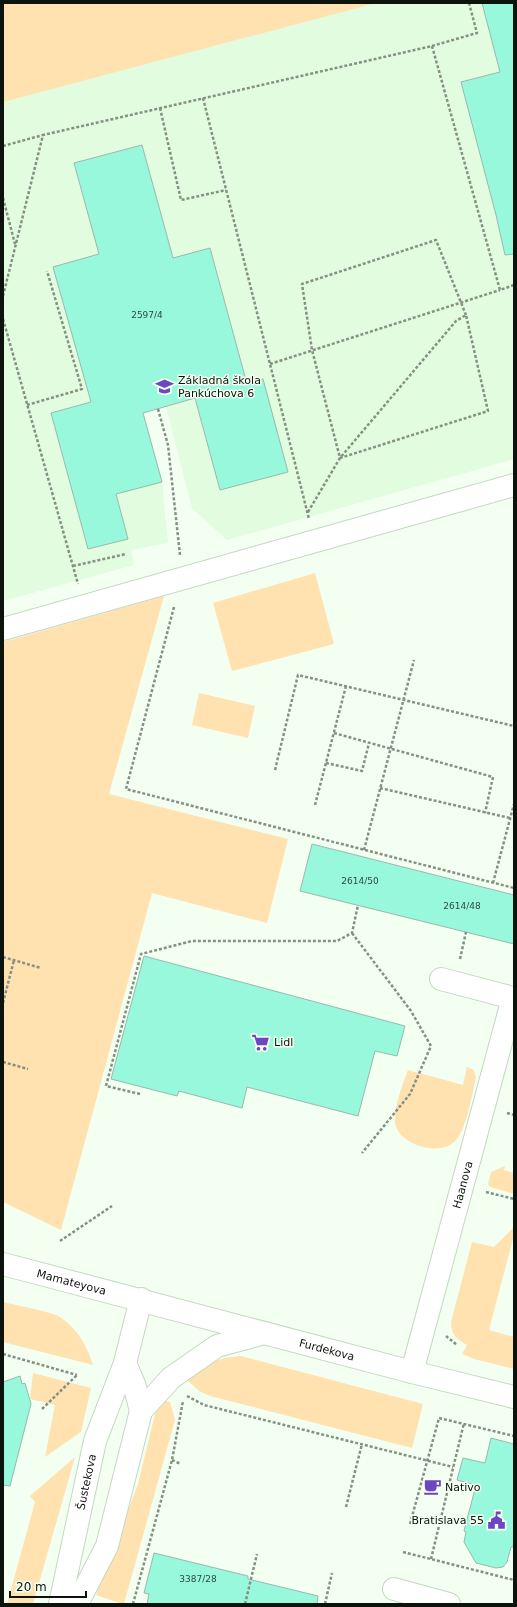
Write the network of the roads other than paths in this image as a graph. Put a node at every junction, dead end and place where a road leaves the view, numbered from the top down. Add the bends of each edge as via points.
1 (514, 485) edge
2 (3, 629) edge
3 (441, 979) dead end
4 (513, 998) edge
5 (3, 1264) edge
6 (141, 1300) junction
7 (265, 1333) junction
8 (125, 1363) junction
9 (412, 1372) junction
10 (514, 1397) edge
11 (141, 1411) junction
12 (394, 1589) dead end
13 (60, 1604) edge
14 (77, 1604) edge
15 (449, 1604) edge

1 - 2 street
3 - 4 street, Haanova
4 - 9 street, Haanova
5 - 6 street, Mamateyova
6 - 7 street, Furdekova
6 - 8 street, Šustekova
7 - 9 street, Furdekova
7 - 11 street via 217,1346 171,1378
8 - 11 street
8 - 13 street, Šustekova via 95,1441
9 - 10 street, Furdekova
11 - 14 street via 107,1546
12 - 15 street

